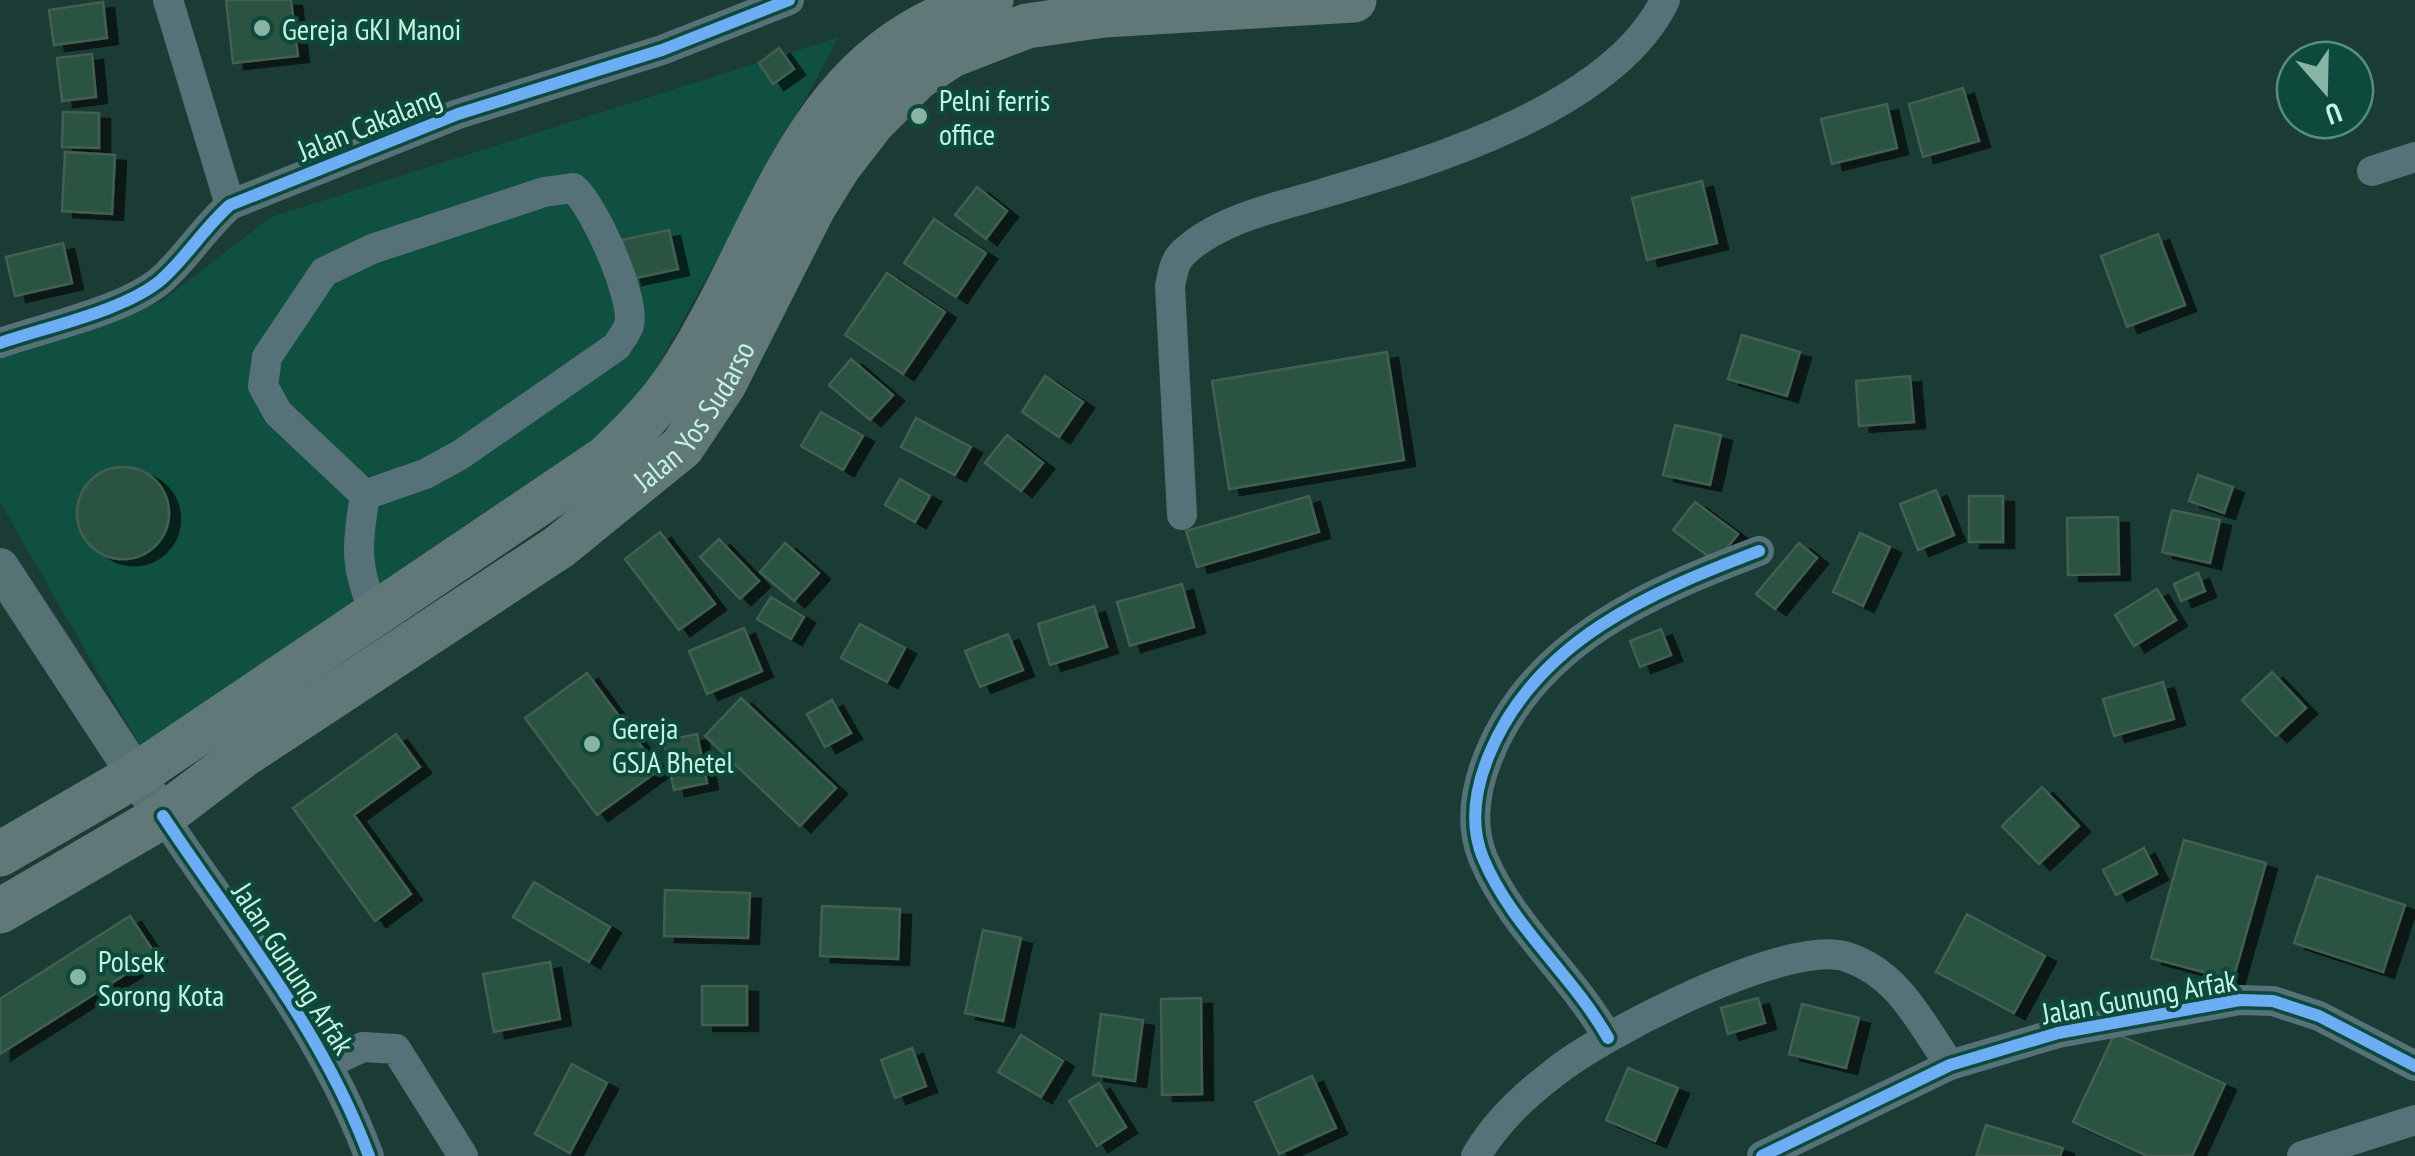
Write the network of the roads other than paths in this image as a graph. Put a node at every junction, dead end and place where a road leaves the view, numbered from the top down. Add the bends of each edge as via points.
1 (168, 0) edge
2 (789, 0) edge
3 (991, 0) edge
4 (1341, 0) edge
5 (1354, 0) edge
6 (1665, 0) edge
7 (740, 9) edge
8 (2415, 157) edge
9 (2372, 171) dead end
10 (230, 205) junction
11 (0, 342) edge
12 (365, 494) junction
13 (1182, 515) dead end
14 (1759, 551) dead end
15 (0, 566) edge
16 (376, 616) junction
17 (136, 775) junction
18 (162, 816) junction
19 (0, 854) edge
20 (0, 912) edge
21 (1608, 1038) junction
22 (328, 1063) junction
23 (1950, 1065) junction
24 (2415, 1066) edge
25 (2415, 1120) edge
26 (369, 1156) edge
27 (464, 1156) edge
28 (1476, 1156) edge
29 (1762, 1156) edge
30 (2302, 1156) edge

1 - 10 street
2 - 7 street, Jalan Cakalang
3 - 16 highway, Jalan Yos Sudarso via 896,40 850,82 764,209 686,365 654,412 606,458
4 - 5 highway, Jalan Yos Sudarso
4 - 18 highway, Jalan Yos Sudarso via 1027,26 952,55 918,78 873,122 813,208 724,384 682,447 559,547
6 - 13 street via 1654,23 1601,73 1535,116 1406,169 1240,220 1184,252 1170,286
7 - 10 street, Jalan Cakalang via 662,50 458,114
8 - 9 street
10 - 11 street, Jalan Cakalang via 161,280 133,298
12 - 12 street via 278,413 263,386 267,357 297,306 324,272 372,248 573,188 588,199 628,300 630,324 617,346 460,455
12 - 16 street via 356,547 360,580
14 - 21 street via 1677,582 1570,644 1498,734 1479,781 1474,829 1505,901 1584,996
15 - 17 main road, Jalan Gunung Arfak
16 - 17 highway, Jalan Yos Sudarso
17 - 18 main road, Jalan Gunung Arfak
17 - 19 highway, Jalan Yos Sudarso
18 - 20 highway, Jalan Yos Sudarso
18 - 22 street, Jalan Gunung Arfak
21 - 23 street via 1750,969 1801,956 1842,955 1888,977
21 - 28 street via 1556,1070 1494,1125
22 - 26 street, Jalan Gunung Arfak
22 - 27 street via 363,1046 396,1050
23 - 24 street, Jalan Gunung Arfak via 2058,1032 2240,1000 2273,1001 2319,1016
23 - 29 street, Jalan Gunung Arfak
25 - 30 street

